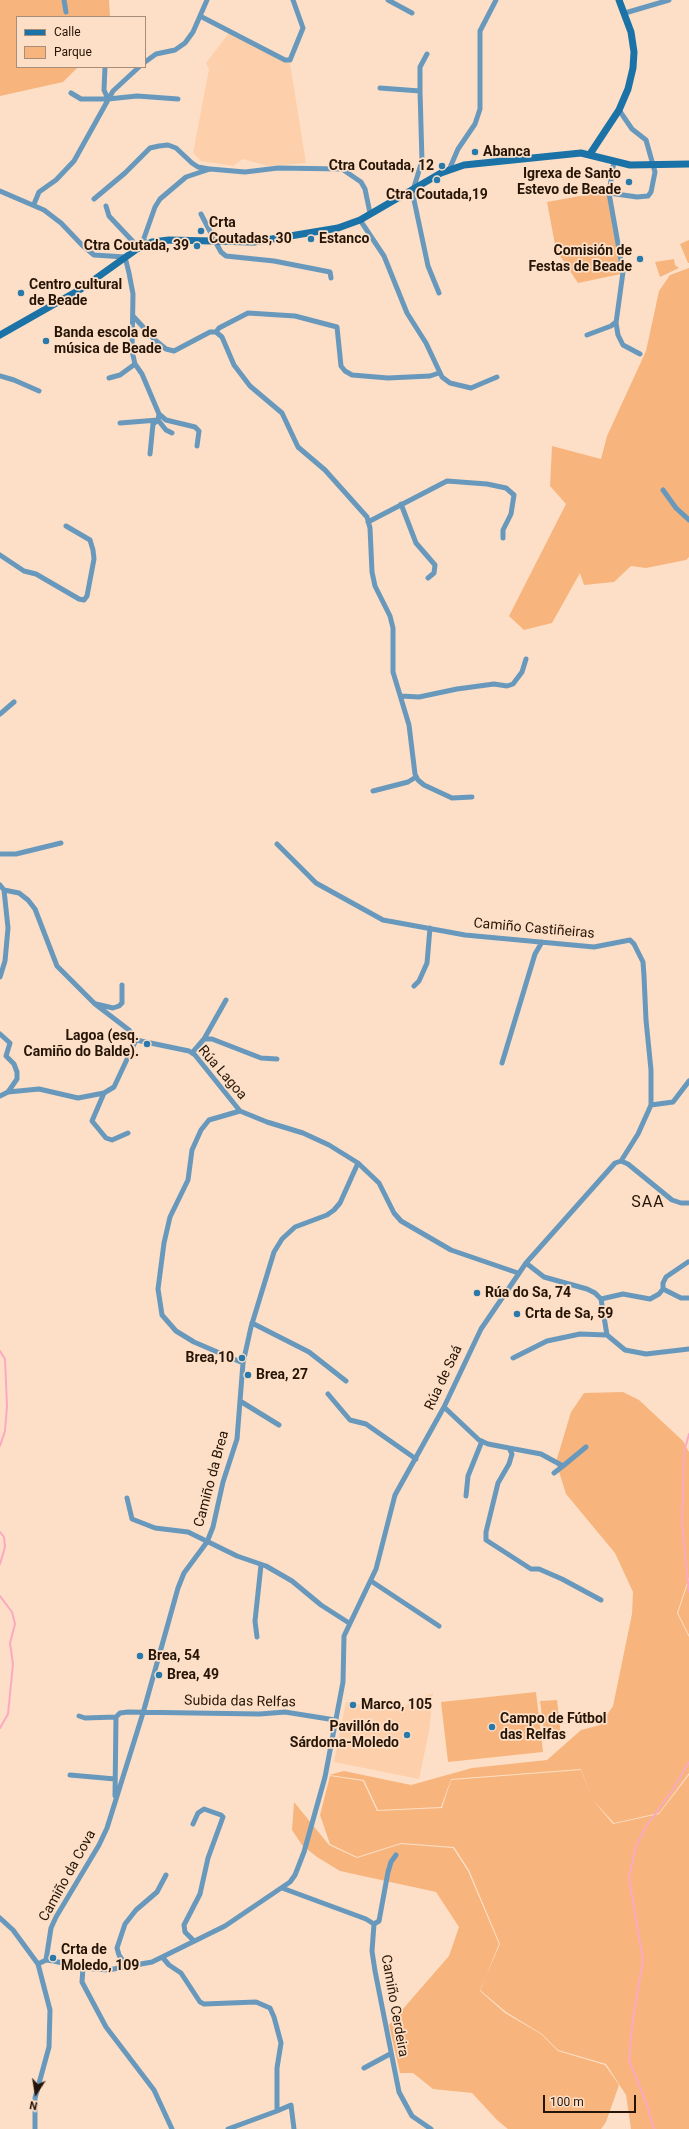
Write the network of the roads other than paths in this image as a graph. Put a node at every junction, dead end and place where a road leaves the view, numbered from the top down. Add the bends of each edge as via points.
1 (64, 0) edge
2 (207, 0) edge
3 (293, 0) edge
4 (388, 0) edge
5 (496, 0) edge
6 (619, 0) edge
7 (669, 0) edge
8 (66, 12) dead end
9 (412, 13) dead end
10 (625, 13) junction
11 (200, 16) junction
12 (427, 54) dead end
13 (146, 61) edge
14 (105, 68) edge
15 (138, 68) edge
16 (380, 88) dead end
17 (420, 91) junction
18 (71, 93) dead end
19 (108, 99) junction
20 (178, 99) dead end
21 (619, 110) junction
22 (590, 154) junction
23 (614, 161) junction
24 (652, 164) junction
25 (689, 164) edge
26 (210, 169) junction
27 (449, 170) junction
28 (414, 187) junction
29 (0, 191) edge
30 (610, 193) junction
31 (94, 199) dead end
32 (34, 204) junction
33 (106, 206) dead end
34 (370, 213) junction
35 (201, 214) dead end
36 (360, 220) junction
37 (215, 241) junction
38 (142, 246) junction
39 (125, 257) junction
40 (331, 278) dead end
41 (439, 293) dead end
42 (134, 316) junction
43 (616, 322) junction
44 (216, 332) junction
45 (0, 335) edge
46 (587, 335) dead end
47 (640, 354) dead end
48 (135, 364) junction
49 (439, 373) junction
50 (0, 376) edge
51 (497, 377) dead end
52 (109, 378) dead end
53 (38, 391) dead end
54 (159, 414) junction
55 (158, 420) junction
56 (120, 423) dead end
57 (172, 433) dead end
58 (197, 446) dead end
59 (150, 454) dead end
60 (663, 490) dead end
61 (401, 504) junction
62 (689, 520) edge
63 (368, 522) junction
64 (66, 526) dead end
65 (503, 538) dead end
66 (0, 555) edge
67 (428, 578) dead end
68 (526, 659) dead end
69 (401, 696) junction
70 (14, 702) dead end
71 (0, 714) edge
72 (416, 777) junction
73 (373, 791) dead end
74 (472, 797) dead end
75 (61, 843) dead end
76 (277, 844) dead end
77 (0, 854) edge
78 (0, 885) edge
79 (4, 890) junction
80 (430, 928) junction
81 (542, 942) junction
82 (0, 977) edge
83 (122, 985) dead end
84 (414, 986) dead end
85 (226, 1000) dead end
86 (95, 1004) junction
87 (0, 1034) edge
88 (204, 1039) junction
89 (136, 1040) junction
90 (192, 1053) junction
91 (277, 1059) dead end
92 (502, 1063) dead end
93 (689, 1081) edge
94 (8, 1092) junction
95 (104, 1093) junction
96 (0, 1096) edge
97 (651, 1105) junction
98 (240, 1111) junction
99 (128, 1133) dead end
100 (621, 1161) junction
101 (358, 1163) junction
102 (689, 1203) edge
103 (688, 1262) edge
104 (526, 1263) junction
105 (518, 1273) junction
106 (663, 1289) junction
107 (689, 1298) edge
108 (601, 1299) junction
109 (252, 1324) junction
110 (607, 1335) junction
111 (689, 1349) edge
112 (513, 1358) dead end
113 (243, 1363) junction
114 (346, 1381) dead end
115 (328, 1394) dead end
116 (240, 1401) junction
117 (444, 1407) junction
118 (279, 1425) dead end
119 (482, 1441) junction
120 (586, 1447) dead end
121 (509, 1448) junction
122 (416, 1458) junction
123 (563, 1466) junction
124 (554, 1473) dead end
125 (466, 1496) dead end
126 (127, 1498) dead end
127 (207, 1542) junction
128 (261, 1565) junction
129 (371, 1581) junction
130 (601, 1600) dead end
131 (349, 1623) junction
132 (440, 1626) dead end
133 (257, 1637) dead end
134 (143, 1713) junction
135 (79, 1716) dead end
136 (116, 1717) junction
137 (336, 1720) junction
138 (70, 1775) dead end
139 (115, 1778) junction
140 (115, 1800) junction
141 (193, 1824) dead end
142 (396, 1855) dead end
143 (166, 1875) dead end
144 (282, 1888) junction
145 (0, 1918) edge
146 (374, 1924) junction
147 (194, 1940) junction
148 (163, 1958) junction
149 (46, 1960) junction
150 (38, 1964) junction
151 (127, 1967) junction
152 (83, 1968) junction
153 (390, 2054) junction
154 (364, 2068) dead end
155 (277, 2111) junction
156 (35, 2129) edge
157 (172, 2129) edge
158 (228, 2129) edge
159 (294, 2129) edge
160 (431, 2129) edge

1 - 8 street
2 - 11 street
3 - 11 street via 303,28 290,60 285,60
4 - 9 street
5 - 27 street via 480,31 480,109 475,124 458,149
6 - 10 street
7 - 10 street
10 - 21 street via 631,32 634,61 628,89
11 - 13 street via 185,43 175,50 156,54
12 - 17 street via 420,67
14 - 19 street via 104,90
15 - 19 street via 120,83
16 - 17 street
17 - 28 street via 422,161
18 - 19 street via 81,99
19 - 20 street via 137,96
19 - 32 street via 74,161 56,180 39,192
21 - 22 street
21 - 24 street via 632,129 646,140
22 - 23 street
22 - 27 street via 577,153 473,164
23 - 24 street via 630,165
23 - 30 street
24 - 25 street
24 - 30 street via 652,192 648,196 640,198
26 - 31 street via 198,167 176,148 168,145 150,148
26 - 34 street via 245,172 278,168 342,169 361,182
26 - 38 street via 186,176 160,199
27 - 28 street
28 - 34 street
28 - 41 street via 414,200 428,266
29 - 32 street
30 - 43 street via 623,272
32 - 39 street via 61,223 91,253 97,256
33 - 38 street via 109,216
34 - 36 street
35 - 37 street
36 - 37 street via 338,228 254,242
36 - 49 street via 384,256 408,313 426,343
37 - 38 street via 170,240
37 - 40 street via 226,256 274,261 330,272
38 - 39 street
39 - 42 street via 131,279
39 - 45 street via 81,289
42 - 44 street via 155,340 166,349 174,351 204,334
42 - 48 street via 132,351
43 - 46 street
43 - 47 street via 623,345
44 - 49 street via 248,313 295,316 337,327 340,366 344,372 388,378 430,376
44 - 63 street via 222,337 234,365 250,386 282,413 298,447 325,470 367,517
48 - 52 street via 120,375
48 - 54 street
49 - 51 street via 450,383 471,388
50 - 53 street
54 - 55 street
54 - 58 street via 166,420 196,427 199,431
55 - 56 street
55 - 57 street
55 - 59 street via 153,424
60 - 62 street
61 - 63 street
61 - 65 street via 448,481 506,488 514,495 514,501 503,530
61 - 67 street via 416,543 436,565 434,573
63 - 69 street via 372,572 375,586 393,628 393,672
64 - 66 street via 90,540 93,550 94,559 84,600 36,574 24,571
68 - 69 street via 522,672 513,684 507,686 494,684 419,697
69 - 72 street via 409,725
70 - 71 street
72 - 73 street via 408,782
72 - 74 street via 424,785 452,798
75 - 77 street via 16,854
76 - 80 street, Camiño Castiñeiras via 316,883 383,920
78 - 79 street
79 - 82 street via 8,928 5,961
79 - 86 street via 19,893 28,900 35,909 57,966
80 - 81 street, Camiño Castiñeiras via 465,935
80 - 84 street via 427,963
81 - 92 street via 535,954
81 - 97 street, Camiño Castiñeiras via 594,948 630,940 634,944 643,962
83 - 86 street via 122,1003 119,1006 113,1008
85 - 88 street
86 - 89 street via 128,1030
87 - 94 street via 10,1043 6,1056 14,1064 17,1072 17,1079
88 - 90 street
88 - 91 street via 212,1039 261,1058
89 - 90 street, Rúa Lagoa
89 - 95 street via 114,1087
90 - 98 street, Rúa Lagoa
93 - 97 street via 673,1102
94 - 95 street via 39,1089 78,1098
94 - 96 street
95 - 99 street via 92,1121 106,1138 112,1140
97 - 100 street, Camiño Castiñeiras via 638,1134
98 - 101 street, Rúa Lagoa via 303,1133
98 - 113 street via 209,1120 201,1130 192,1150 188,1180 170,1217 158,1289 162,1315 176,1331 194,1342
100 - 102 street via 672,1200
100 - 104 street, Rúa de Saá via 611,1168
101 - 105 street, Rúa Lagoa via 379,1183 394,1213 401,1221 450,1250
101 - 109 street, Camiño da Brea via 340,1203 334,1210 295,1227 282,1239 274,1252
103 - 106 street via 666,1277
104 - 105 street, Rúa de Saá
104 - 108 street via 544,1277 588,1289
105 - 117 street, Rúa de Saá via 481,1329
106 - 107 street via 681,1298
106 - 108 street via 660,1294 650,1299 623,1294
108 - 110 street
109 - 113 street, Camiño da Brea
109 - 114 street via 309,1352
110 - 111 street via 625,1350 640,1354
110 - 112 street via 580,1334 547,1341
113 - 116 street, Camiño da Brea
115 - 122 street via 350,1420 366,1424
116 - 118 street
116 - 127 street, Camiño da Brea via 237,1439
117 - 119 street
117 - 122 street, Rúa de Saá
119 - 121 street
119 - 125 street via 468,1476
120 - 123 street
121 - 123 street via 541,1454
121 - 130 street via 512,1454 498,1483 486,1540 531,1569 539,1569 562,1579
122 - 129 street, Rúa de Saá via 395,1495
123 - 124 street
126 - 127 street via 132,1519 155,1528 188,1532
127 - 128 street
127 - 134 street, Camiño da Brea via 184,1573 178,1588
128 - 131 street via 292,1581
128 - 133 street via 255,1621
129 - 131 street, Rúa de Saá
129 - 132 street
131 - 137 street, Rúa de Saá via 344,1636 343,1682
134 - 136 street, Subida das Relfas via 120,1713
134 - 137 street, Subida das Relfas via 285,1712
134 - 140 street, Camiño da Cova
135 - 136 street, Subida das Relfas
136 - 139 street
137 - 144 street, Rúa de Saá via 325,1777 304,1852 295,1876
138 - 139 street
139 - 140 street
140 - 149 street, Camiño da Cova via 104,1836 56,1917
141 - 147 street via 198,1813 204,1809 223,1817 208,1858 200,1894 184,1925 185,1932
142 - 146 street, Camiño Cerdeira via 388,1872 379,1921
143 - 151 street via 157,1892 136,1910 125,1924 117,1948
144 - 146 street
144 - 147 street, Rúa de Saá via 225,1926
145 - 150 street via 13,1930
146 - 153 street, Camiño Cerdeira via 374,1971
147 - 148 street, Rúa de Saá
148 - 151 street, Rúa de Saá
148 - 155 street via 181,1973 200,2002 204,2004 246,2002 270,2008 281,2043 277,2068
149 - 150 street
149 - 152 street, Rúa de Saá
150 - 156 street via 49,2006 51,2027 47,2056 35,2098
151 - 152 street, Rúa de Saá via 108,1970
152 - 157 street via 82,1982 106,2027 154,2090
153 - 154 street
153 - 160 street, Camiño Cerdeira via 399,2092 406,2107 412,2116
155 - 158 street
155 - 159 street via 291,2105

